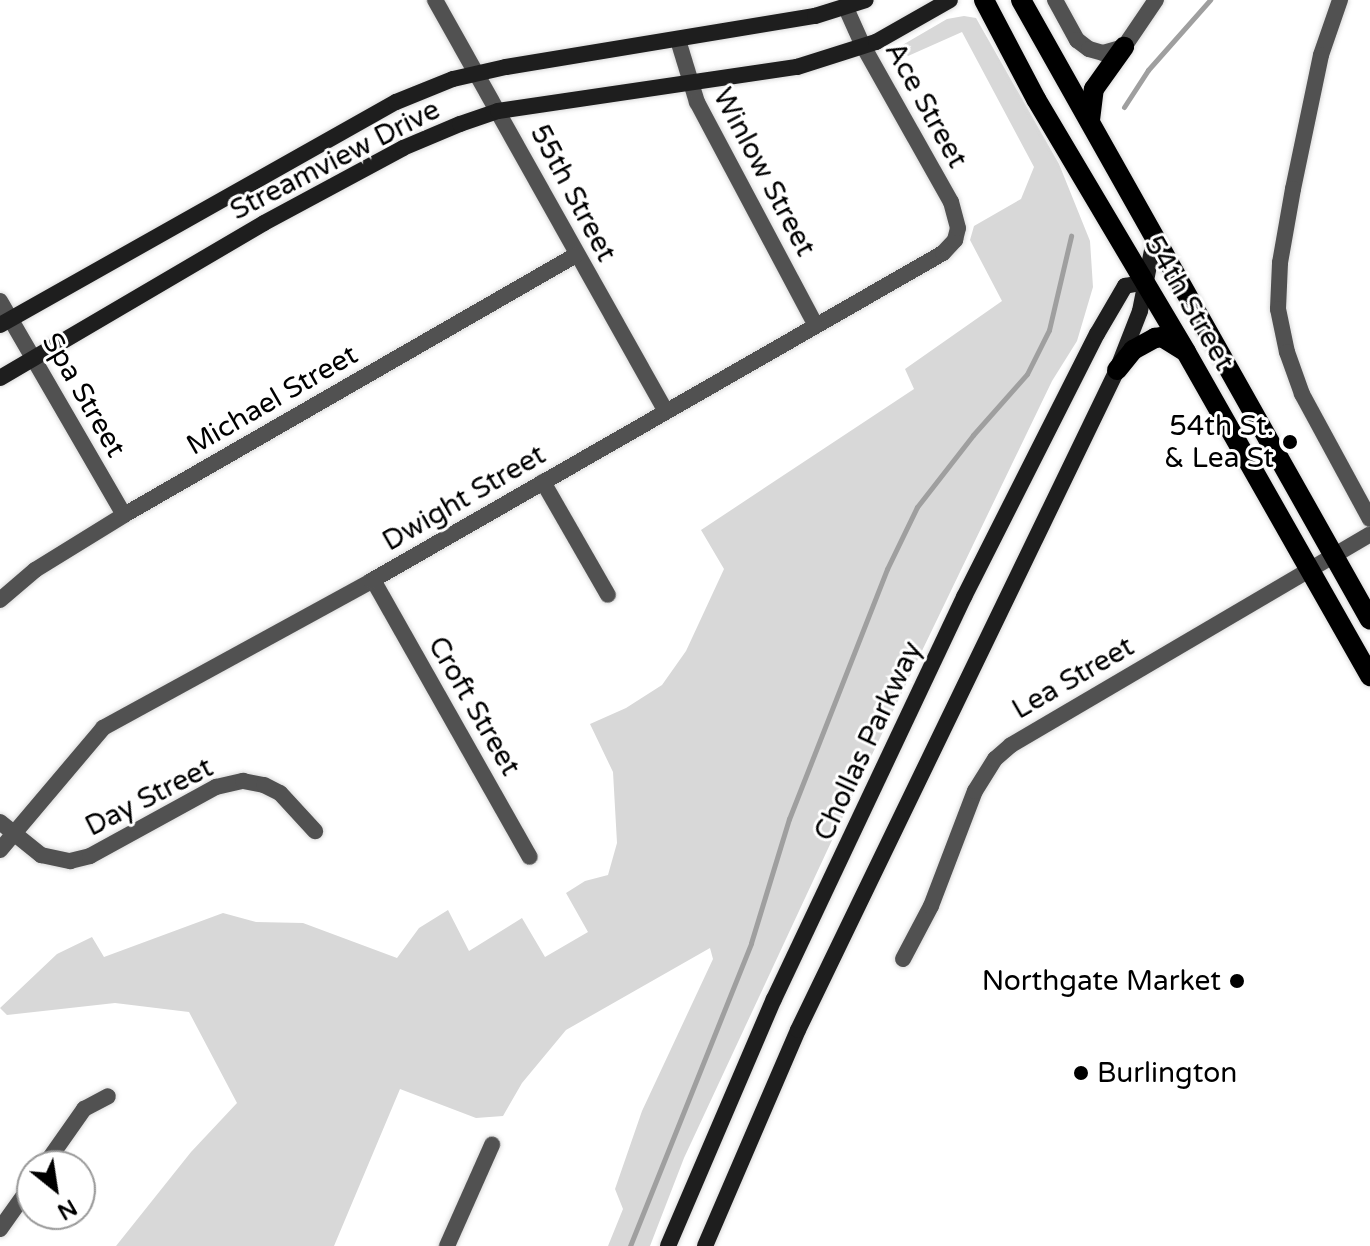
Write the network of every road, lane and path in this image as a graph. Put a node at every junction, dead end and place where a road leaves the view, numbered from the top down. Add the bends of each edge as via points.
1 (435, 0) edge
2 (866, 0) edge
3 (950, 0) edge
4 (984, 0) edge
5 (1021, 0) edge
6 (1055, 0) edge
7 (1156, 0) edge
8 (1340, 0) edge
9 (846, 8) junction
10 (678, 40) junction
11 (863, 46) junction
12 (1124, 47) junction
13 (476, 72) junction
14 (689, 83) junction
15 (498, 111) junction
16 (1090, 120) junction
17 (958, 228) joint
18 (1155, 235) junction
19 (576, 255) junction
20 (1145, 282) junction
21 (0, 301) edge
22 (5, 322) edge
23 (815, 324) junction
24 (1186, 352) junction
25 (33, 358) junction
26 (1117, 370) junction
27 (0, 378) edge
28 (666, 411) junction
29 (543, 482) junction
30 (124, 515) junction
31 (1370, 519) edge
32 (1370, 534) edge
33 (1334, 556) junction
34 (1310, 571) junction
35 (373, 580) junction
36 (608, 595) dead end
37 (0, 600) edge
38 (1370, 620) edge
39 (1370, 676) edge
40 (0, 822) edge
41 (315, 831) dead end
42 (13, 835) junction
43 (0, 850) edge
44 (530, 857) dead end
45 (903, 959) dead end
46 (108, 1096) dead end
47 (492, 1145) dead end
48 (55, 1150) edge
49 (16, 1206) edge
50 (0, 1229) edge
51 (447, 1246) edge
52 (668, 1246) edge
53 (705, 1246) edge

1 - 13 street, 55th Street
2 - 9 main road, Streamview Drive
3 - 11 main road, Streamview Drive
4 - 20 main road, 54th Street
5 - 16 main road, 54th Street
6 - 12 street via 1077,40 1089,49 1110,53
7 - 12 street
8 - 31 street via 1321,55 1293,189 1278,309 1302,394
9 - 10 main road, Streamview Drive
9 - 11 street, Ace Street
10 - 13 main road, Streamview Drive
10 - 14 street, Winlow Street
11 - 14 main road, Streamview Drive via 797,67
11 - 17 street, Ace Street via 951,202
12 - 16 main road via 1094,89
13 - 15 street, 55th Street
13 - 22 main road, Streamview Drive via 396,102
14 - 15 main road, Streamview Drive
14 - 23 street, Winlow Street
15 - 19 street, 55th Street
15 - 25 main road, Streamview Drive via 403,148
16 - 18 main road, 54th Street
17 - 23 street, Dwight Street via 943,253
18 - 20 main road
18 - 33 main road, 54th Street
19 - 28 street, 55th Street
19 - 30 street, Michael Street
20 - 24 main road, 54th Street
20 - 26 main road via 1140,311
20 - 52 main road, Chollas Parkway via 1125,286 1097,334 964,597 774,999
21 - 22 street, Spa Street
22 - 25 street, Spa Street
23 - 28 street, Dwight Street
24 - 26 main road via 1155,338 1133,350
24 - 34 main road, 54th Street
25 - 27 main road, Streamview Drive
25 - 30 street, Spa Street
26 - 53 main road via 798,1030
28 - 29 street, Dwight Street
29 - 35 street, Dwight Street
29 - 36 street
30 - 37 street, Michael Street via 35,570
32 - 33 street, Lea Street
33 - 34 street, Lea Street
33 - 38 main road, 54th Street
34 - 39 main road, 54th Street
34 - 45 street, Lea Street via 995,759 975,791 931,906
35 - 42 street, Dwight Street via 103,728
35 - 44 street, Croft Street
40 - 42 street, Day Street
41 - 42 street, Day Street via 280,793 243,781 216,787 90,856 70,861 41,855
42 - 43 street, Dwight Street
46 - 48 street via 84,1109
47 - 51 street
49 - 50 street

